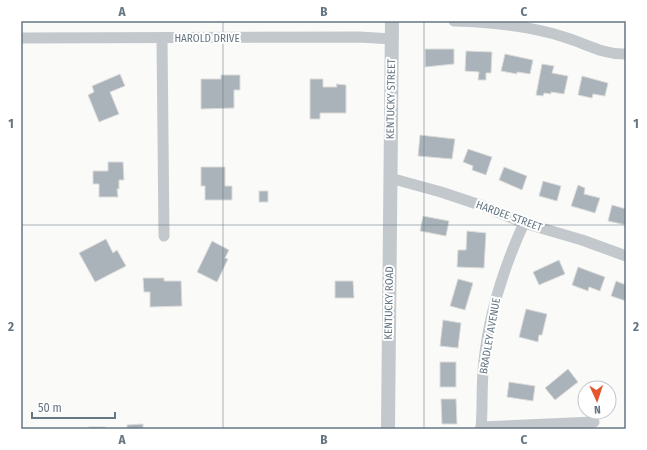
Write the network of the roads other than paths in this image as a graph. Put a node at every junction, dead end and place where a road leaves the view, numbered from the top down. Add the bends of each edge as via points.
1 (392, 21) edge
2 (454, 21) edge
3 (21, 38) edge
4 (162, 38) junction
5 (392, 39) junction
6 (626, 54) edge
7 (390, 178) junction
8 (524, 223) junction
9 (164, 236) dead end
10 (626, 256) edge
11 (594, 422) dead end
12 (481, 428) edge
13 (388, 429) edge

1 - 5 street, KENTUCKY STREET
2 - 6 street via 539,30 606,52
3 - 4 street, HAROLD DRIVE
4 - 5 street, HAROLD DRIVE
4 - 9 street
5 - 7 street, KENTUCKY STREET
7 - 8 street, HARDEE STREET via 483,206
7 - 13 street, KENTUCKY ROAD
8 - 10 street, HARDEE STREET
8 - 12 street, BRADLEY AVENUE via 499,287 490,323 481,390
11 - 12 street

